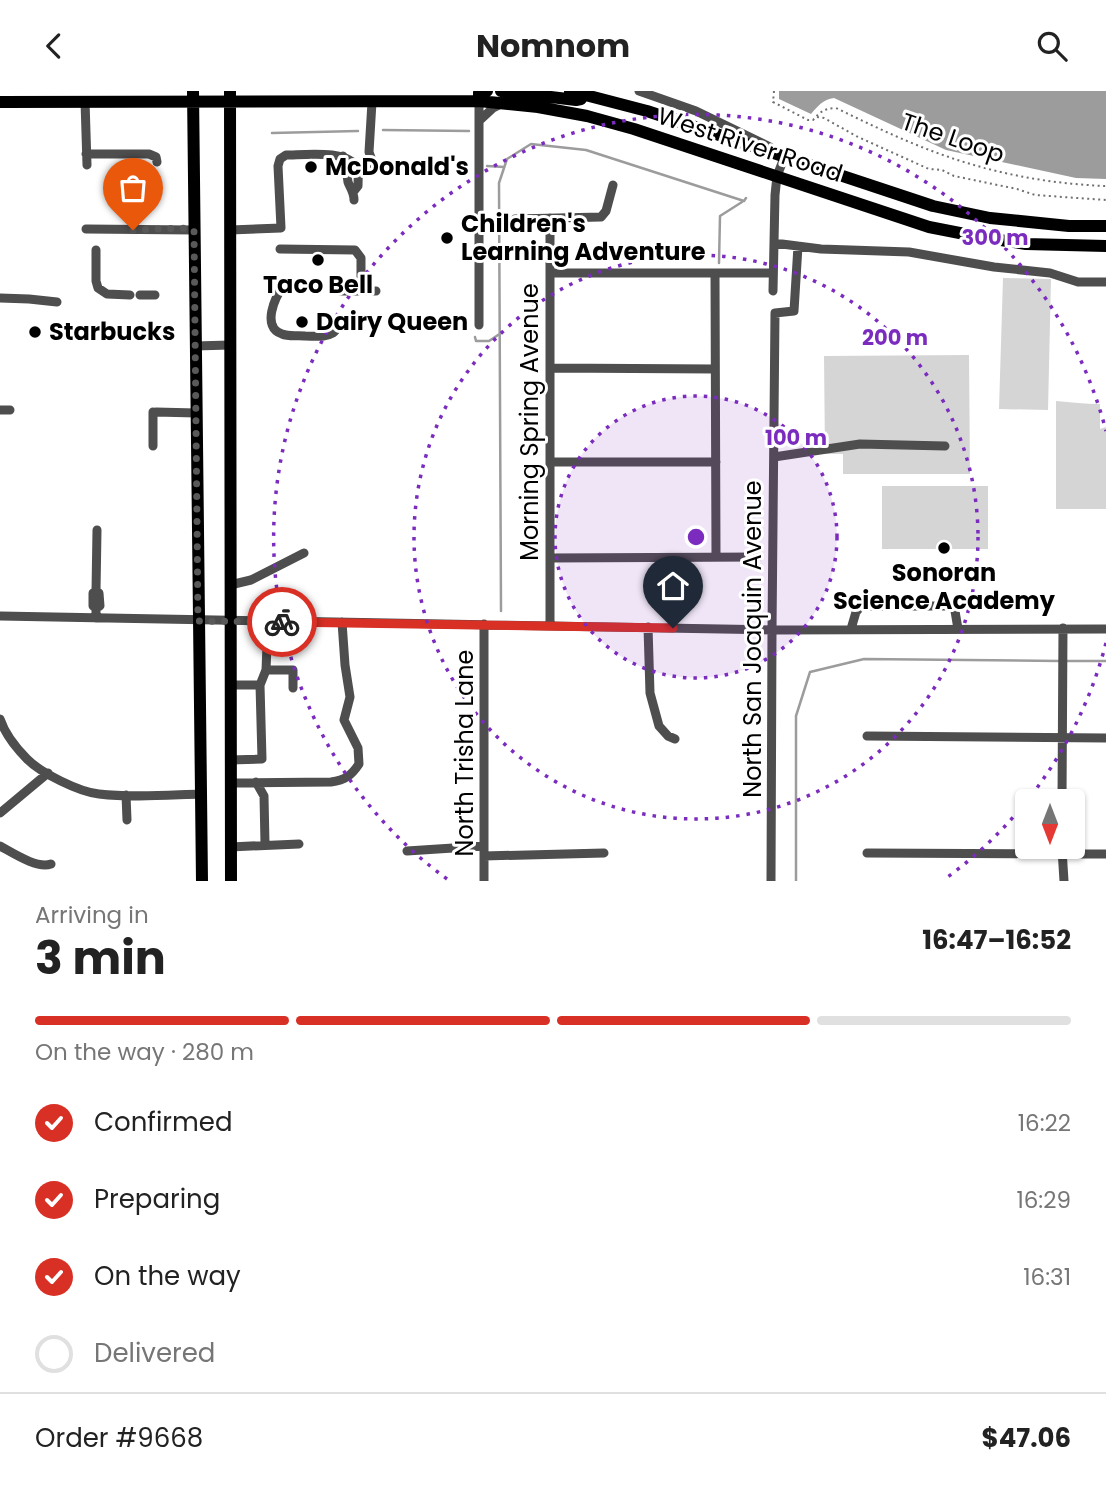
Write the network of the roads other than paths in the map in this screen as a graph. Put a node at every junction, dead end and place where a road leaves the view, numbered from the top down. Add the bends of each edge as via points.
1 (570, 91) edge
2 (639, 91) edge
3 (483, 96) edge
4 (193, 97) edge
5 (230, 97) edge
6 (503, 97) edge
7 (592, 97) junction
8 (85, 101) junction
9 (0, 102) edge
10 (372, 102) junction
11 (479, 121) junction
12 (86, 154) junction
13 (784, 158) junction
14 (157, 162) dead end
15 (87, 165) dead end
16 (375, 169) dead end
17 (777, 176) junction
18 (613, 185) dead end
19 (354, 195) dead end
20 (550, 218) junction
21 (515, 219) dead end
22 (1106, 226) edge
23 (86, 229) dead end
24 (194, 230) junction
25 (230, 230) junction
26 (774, 243) junction
27 (798, 246) junction
28 (1106, 246) edge
29 (281, 249) dead end
30 (96, 250) dead end
31 (550, 272) junction
32 (715, 273) junction
33 (773, 273) junction
34 (1106, 282) edge
35 (284, 285) dead end
36 (339, 291) dead end
37 (361, 291) junction
38 (376, 291) dead end
39 (773, 291) dead end
40 (130, 295) dead end
41 (140, 295) dead end
42 (155, 295) dead end
43 (0, 298) edge
44 (57, 302) dead end
45 (344, 320) dead end
46 (479, 325) dead end
47 (230, 345) junction
48 (195, 346) junction
49 (550, 368) junction
50 (715, 369) junction
51 (196, 413) junction
52 (153, 446) dead end
53 (945, 446) dead end
54 (774, 457) junction
55 (550, 462) junction
56 (716, 462) junction
57 (97, 530) dead end
58 (304, 553) dead end
59 (716, 557) junction
60 (758, 557) dead end
61 (550, 558) junction
62 (230, 585) junction
63 (96, 613) junction
64 (0, 616) edge
65 (198, 621) junction
66 (230, 621) junction
67 (268, 621) junction
68 (342, 622) junction
69 (484, 624) junction
70 (550, 626) junction
71 (648, 627) junction
72 (1063, 628) junction
73 (851, 629) junction
74 (958, 629) junction
75 (1106, 629) edge
76 (772, 630) junction
77 (266, 670) junction
78 (230, 685) junction
79 (260, 685) junction
80 (293, 688) dead end
81 (0, 719) edge
82 (867, 736) dead end
83 (1062, 738) junction
84 (675, 739) dead end
85 (1106, 739) edge
86 (230, 760) junction
87 (48, 773) junction
88 (256, 782) junction
89 (230, 783) junction
90 (1062, 789) edge
91 (201, 794) junction
92 (126, 795) junction
93 (0, 813) edge
94 (127, 820) dead end
95 (265, 845) junction
96 (299, 845) dead end
97 (0, 846) edge
98 (230, 846) junction
99 (407, 851) dead end
100 (484, 851) junction
101 (1015, 851) edge
102 (1085, 852) edge
103 (604, 853) dead end
104 (867, 853) dead end
105 (1106, 854) edge
106 (1063, 859) edge
107 (51, 864) dead end
108 (202, 881) edge
109 (230, 881) edge
110 (484, 881) edge
111 (771, 881) edge
112 (1064, 881) edge

1 - 7 main road, West River Road
2 - 13 street via 696,111 779,151
3 - 6 main road, West River Road
3 - 10 main road, West River Road
3 - 11 street
4 - 5 main road, West River Road
4 - 8 main road, West River Road
4 - 24 main road
5 - 10 main road, West River Road
5 - 25 main road
6 - 7 main road
6 - 11 street
6 - 17 main road, West River Road via 634,129
7 - 13 main road, West River Road
8 - 9 main road, West River Road
8 - 12 street
10 - 16 street via 369,152
11 - 46 street
12 - 14 street via 149,153
12 - 15 street
13 - 17 street
13 - 22 main road, West River Road via 933,206 990,218
17 - 26 street
17 - 28 main road, West River Road via 929,227 1026,244
18 - 20 street via 601,217
19 - 25 street via 358,170 343,156 286,155 278,166 281,228
20 - 21 street
20 - 31 street, Morning Spring Avenue
23 - 24 street
24 - 48 main road
25 - 47 main road
26 - 27 street
26 - 33 street
27 - 34 street via 909,252 1050,273 1078,282
27 - 54 street, North San Joaquin Avenue via 794,311 775,313
29 - 37 street via 355,250 361,258
30 - 40 street via 97,288 107,294
31 - 32 street
31 - 49 street, Morning Spring Avenue
32 - 33 street
32 - 50 street
33 - 39 street
35 - 45 street via 272,311 277,332 327,335
36 - 37 street
37 - 38 street
41 - 42 street
43 - 44 street
47 - 48 street
47 - 62 main road
48 - 51 main road
49 - 50 street
49 - 55 street, Morning Spring Avenue
50 - 56 street
51 - 52 street via 155,412
51 - 65 main road
53 - 54 street via 860,444
54 - 76 street, North San Joaquin Avenue
55 - 56 street
55 - 61 street, Morning Spring Avenue
56 - 59 street
57 - 63 street via 100,605
58 - 62 street via 251,580
59 - 60 street
59 - 61 street
61 - 70 street, Morning Spring Avenue
62 - 66 main road
63 - 64 street
63 - 65 street
65 - 66 street
65 - 91 main road
66 - 67 street
66 - 78 main road
67 - 68 street
67 - 77 street
68 - 69 street
68 - 88 street via 350,697 344,720 358,748 359,764 343,780
69 - 70 street
69 - 100 street, North Trisha Lane
70 - 71 street
71 - 76 street
71 - 84 street via 650,693 659,726
72 - 74 street
72 - 75 street
72 - 83 street
73 - 74 street
73 - 74 street via 861,606 952,606
73 - 76 street
76 - 111 street, North San Joaquin Avenue
77 - 79 street
77 - 80 street via 293,670
78 - 79 street
78 - 86 main road
79 - 86 street via 262,759
81 - 87 street via 28,760
82 - 83 street
83 - 85 street
83 - 90 street
86 - 89 main road
87 - 92 street via 96,794
87 - 93 street
88 - 89 street
88 - 95 street via 264,796
89 - 98 main road
91 - 92 street
91 - 108 main road
92 - 94 street
95 - 96 street
95 - 98 street
97 - 107 street via 40,866
98 - 109 main road
99 - 100 street
100 - 103 street
100 - 110 street, North Trisha Lane
101 - 104 street
102 - 105 street
106 - 112 street

